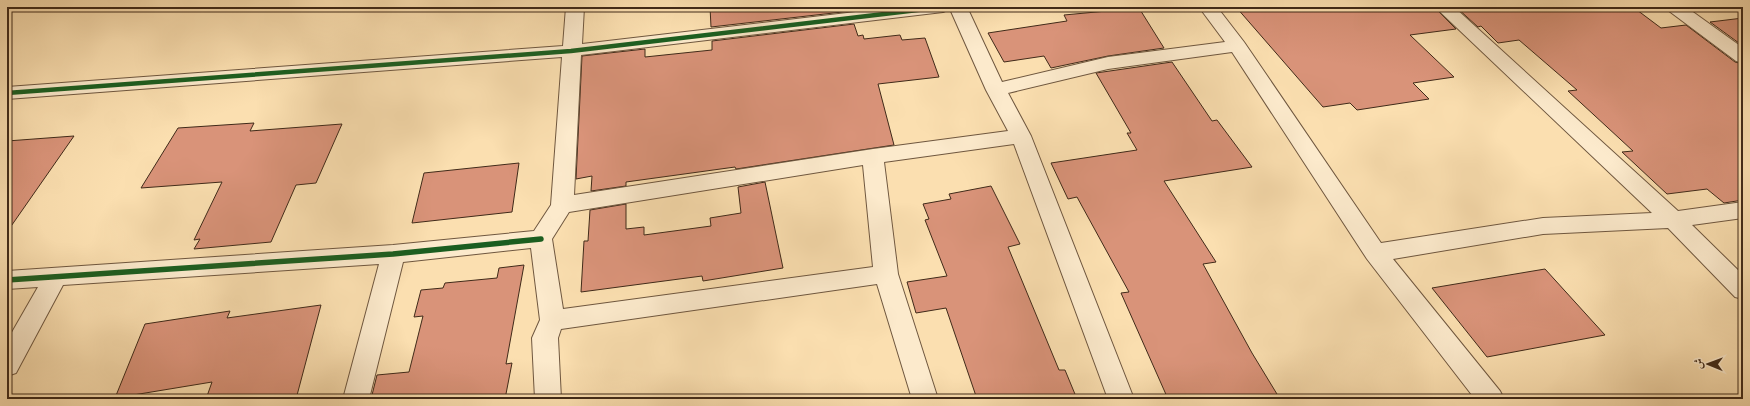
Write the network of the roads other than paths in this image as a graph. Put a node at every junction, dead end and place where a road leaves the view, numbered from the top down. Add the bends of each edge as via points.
1 (575, 7) edge
2 (943, 7) edge
3 (958, 7) edge
4 (1208, 7) edge
5 (1444, 7) edge
6 (1675, 7) edge
7 (1236, 46) junction
8 (571, 51) junction
9 (1743, 57) edge
10 (996, 90) junction
11 (7, 93) edge
12 (1021, 136) junction
13 (873, 156) junction
14 (562, 205) junction
15 (1743, 210) edge
16 (1673, 220) junction
17 (542, 238) junction
18 (1375, 253) junction
19 (392, 254) junction
20 (886, 274) junction
21 (56, 276) junction
22 (7, 280) edge
23 (1743, 290) edge
24 (552, 320) junction
25 (7, 364) edge
26 (356, 399) edge
27 (548, 399) edge
28 (925, 399) edge
29 (1121, 399) edge
30 (1491, 399) edge

1 - 8 street
2 - 8 street
3 - 10 street
4 - 7 street
5 - 16 street
6 - 9 street
7 - 10 street via 1108,63
7 - 18 street
8 - 11 street
8 - 14 street
10 - 12 street
12 - 13 street
12 - 29 street
13 - 14 street
13 - 20 street
14 - 17 street
15 - 16 street
16 - 18 street via 1543,226
16 - 23 street
17 - 19 street
17 - 24 street
18 - 30 street
19 - 21 street
19 - 26 street
20 - 24 street
20 - 28 street
21 - 22 street
21 - 25 street
24 - 27 street via 545,338

